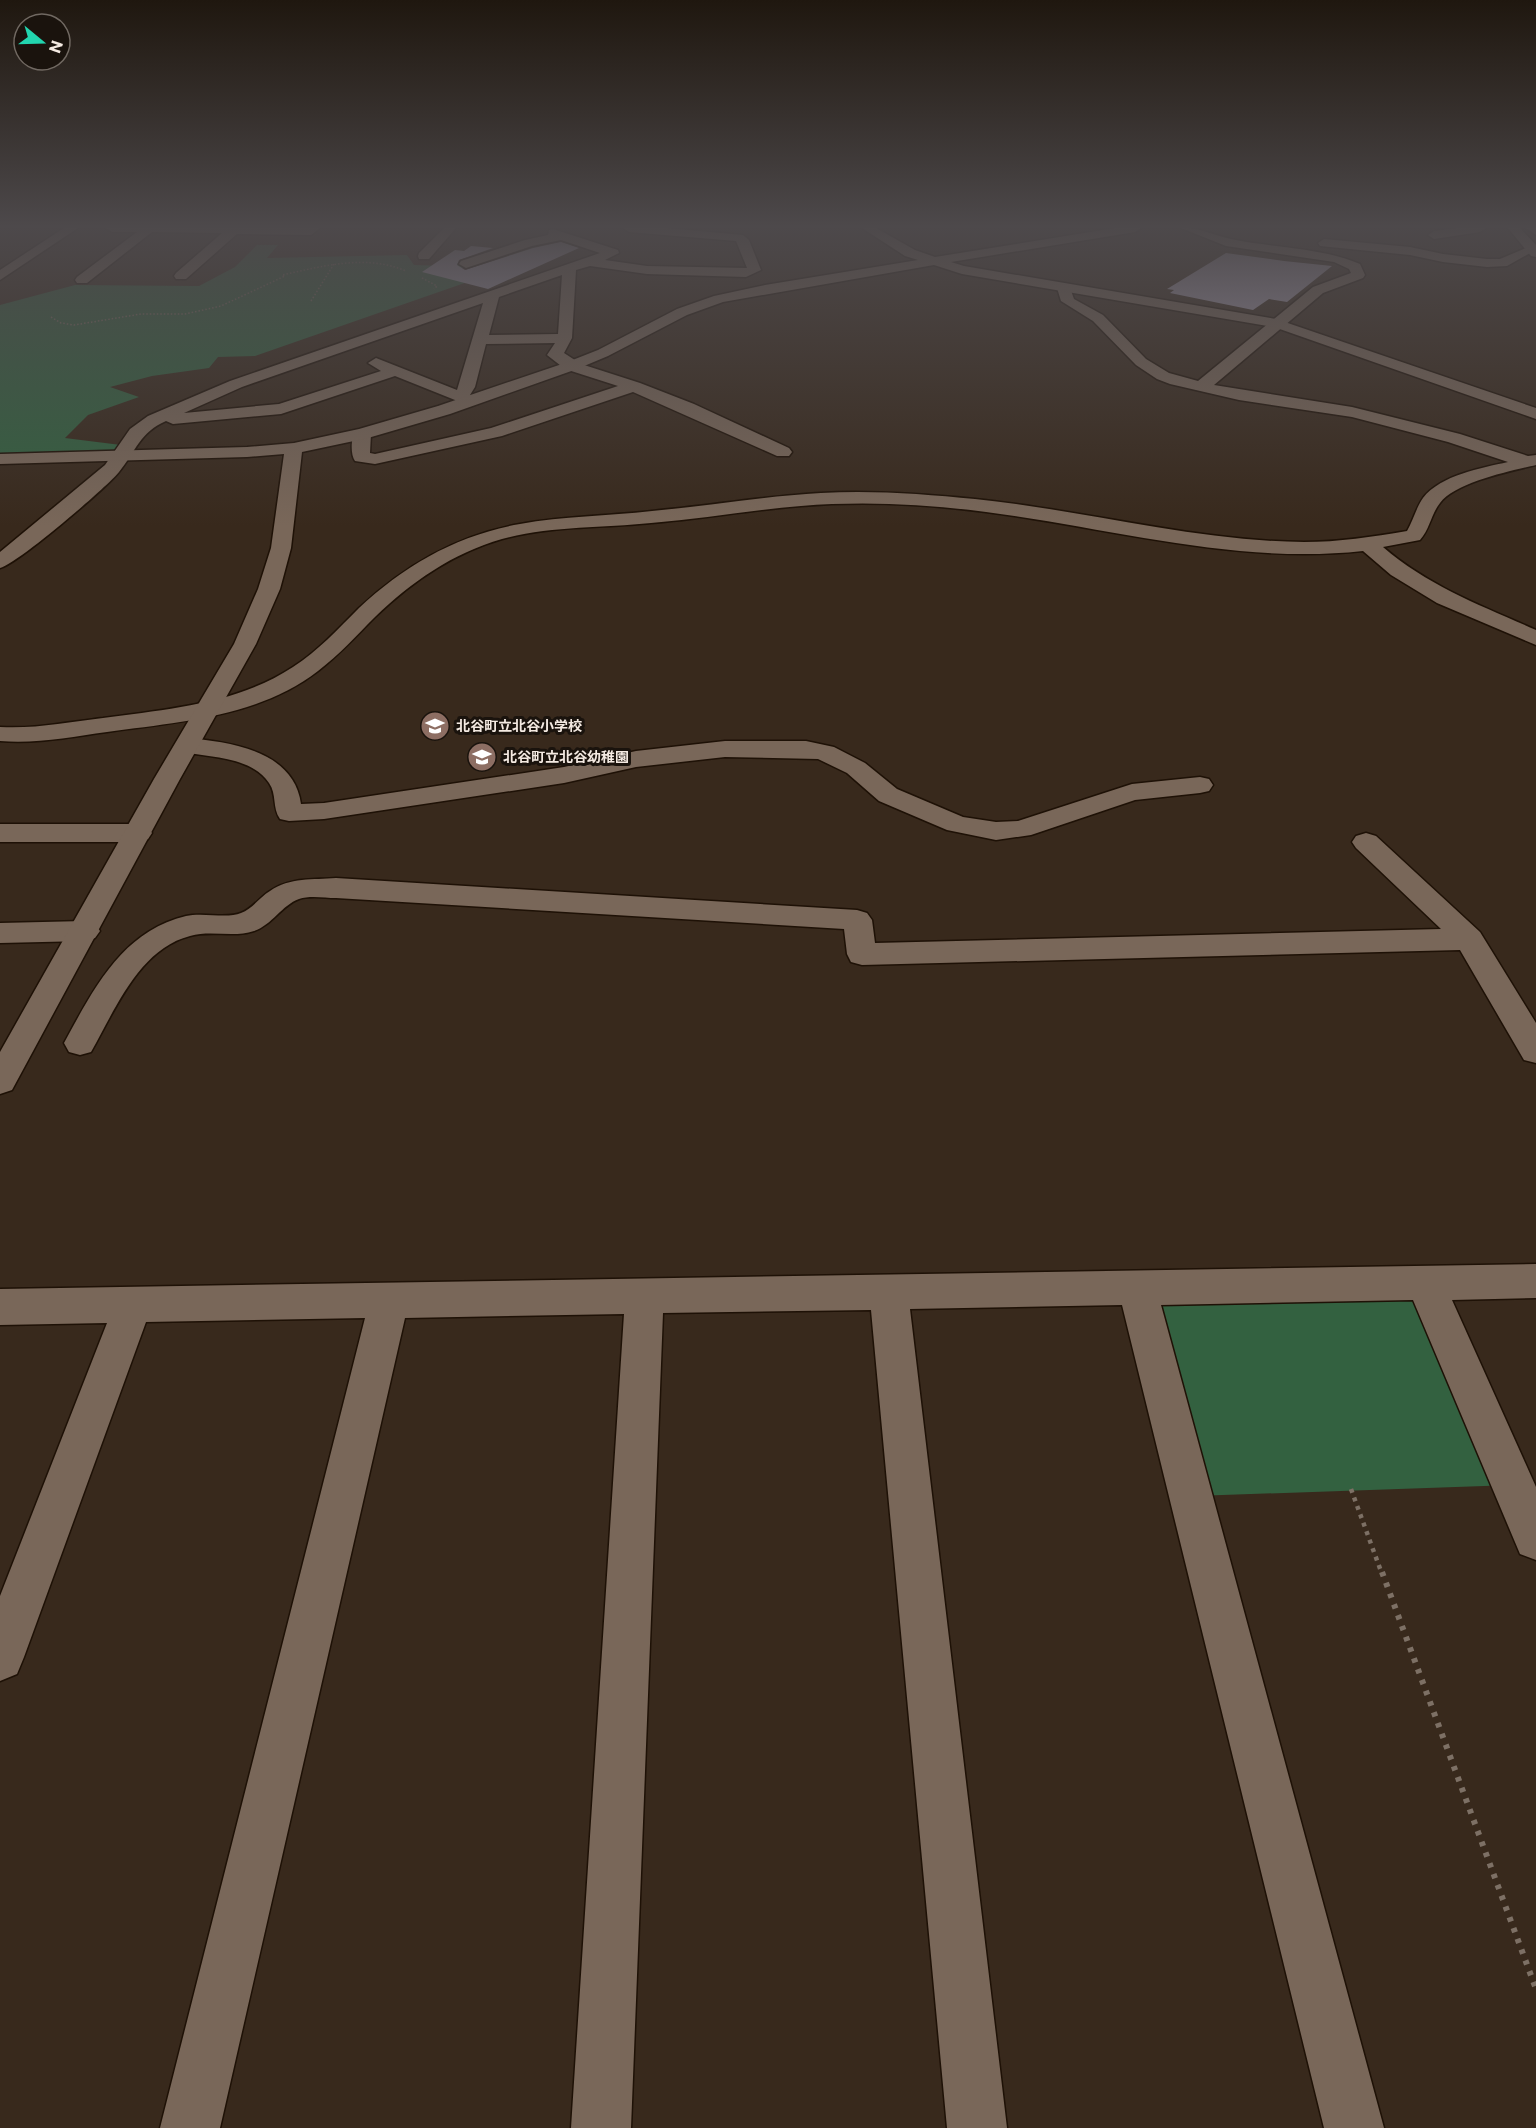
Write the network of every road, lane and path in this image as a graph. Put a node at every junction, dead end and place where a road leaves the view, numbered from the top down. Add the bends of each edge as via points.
1 (399, 327) edge
2 (483, 327) edge
3 (566, 327) edge
4 (651, 327) edge
5 (1107, 327) edge
6 (1271, 327) edge
7 (1290, 327) edge
8 (565, 338) junction
9 (480, 340) junction
10 (338, 348) junction
11 (573, 365) junction
12 (396, 371) junction
13 (634, 386) junction
14 (1200, 388) junction
15 (465, 399) junction
16 (1536, 414) edge
17 (154, 420) junction
18 (362, 434) junction
19 (294, 448) junction
20 (783, 452) dead end
21 (121, 457) junction
22 (0, 459) edge
23 (1531, 461) edge
24 (1367, 544) junction
25 (0, 562) edge
26 (1536, 638) edge
27 (208, 708) junction
28 (0, 734) edge
29 (188, 746) junction
30 (1200, 785) dead end
31 (0, 833) edge
32 (138, 833) junction
33 (1366, 842) dead end
34 (86, 931) junction
35 (0, 933) edge
36 (1469, 939) junction
37 (80, 1043) dead end
38 (1536, 1051) edge
39 (0, 1081) edge
40 (1536, 1281) edge
41 (1425, 1282) junction
42 (1137, 1289) junction
43 (889, 1293) junction
44 (644, 1297) junction
45 (389, 1301) junction
46 (133, 1305) junction
47 (0, 1307) edge
48 (1351, 1489) dead end
49 (1536, 1538) edge
50 (0, 1657) edge
51 (1536, 1989) edge
52 (190, 2128) edge
53 (601, 2128) edge
54 (977, 2128) edge
55 (1354, 2128) edge

1 - 10 street
2 - 9 street
3 - 8 street
4 - 11 street
5 - 14 street via 1141,362 1163,376
6 - 14 street
7 - 16 street
8 - 9 street
8 - 11 street via 555,355
9 - 15 street
10 - 12 street
10 - 17 street via 236,384
11 - 13 street
11 - 15 street
12 - 15 street
12 - 17 street via 274,411
13 - 18 street via 496,432 375,459 361,457
13 - 20 street
14 - 23 street via 1352,412
15 - 18 street
17 - 21 street via 136,433
18 - 19 street
19 - 21 street
19 - 27 street via 281,548 270,588 245,644
21 - 22 street
21 - 25 street via 89,490
23 - 24 street via 1437,493 1413,536
24 - 26 street via 1398,571 1436,593
24 - 27 street via 1288,549 981,505 863,497 519,530 453,550 402,582 301,672 253,696
27 - 28 street via 47,732
27 - 29 street
29 - 30 street via 227,751 273,772 286,791 289,813 324,811 564,775 636,759 725,749 825,752 856,768 888,795 957,824 996,831 1021,829 1132,792
29 - 32 street
31 - 32 street
32 - 34 street
33 - 36 street
34 - 35 street
34 - 39 street
36 - 37 street via 862,954 857,920 336,888 294,890 245,923 190,925 159,937 131,961
36 - 38 street
40 - 41 street
41 - 42 street
41 - 49 street
42 - 43 street
42 - 55 street
43 - 44 street
43 - 54 street
44 - 45 street
44 - 53 street
45 - 46 street
45 - 52 street
46 - 47 street
46 - 50 street
48 - 51 path

